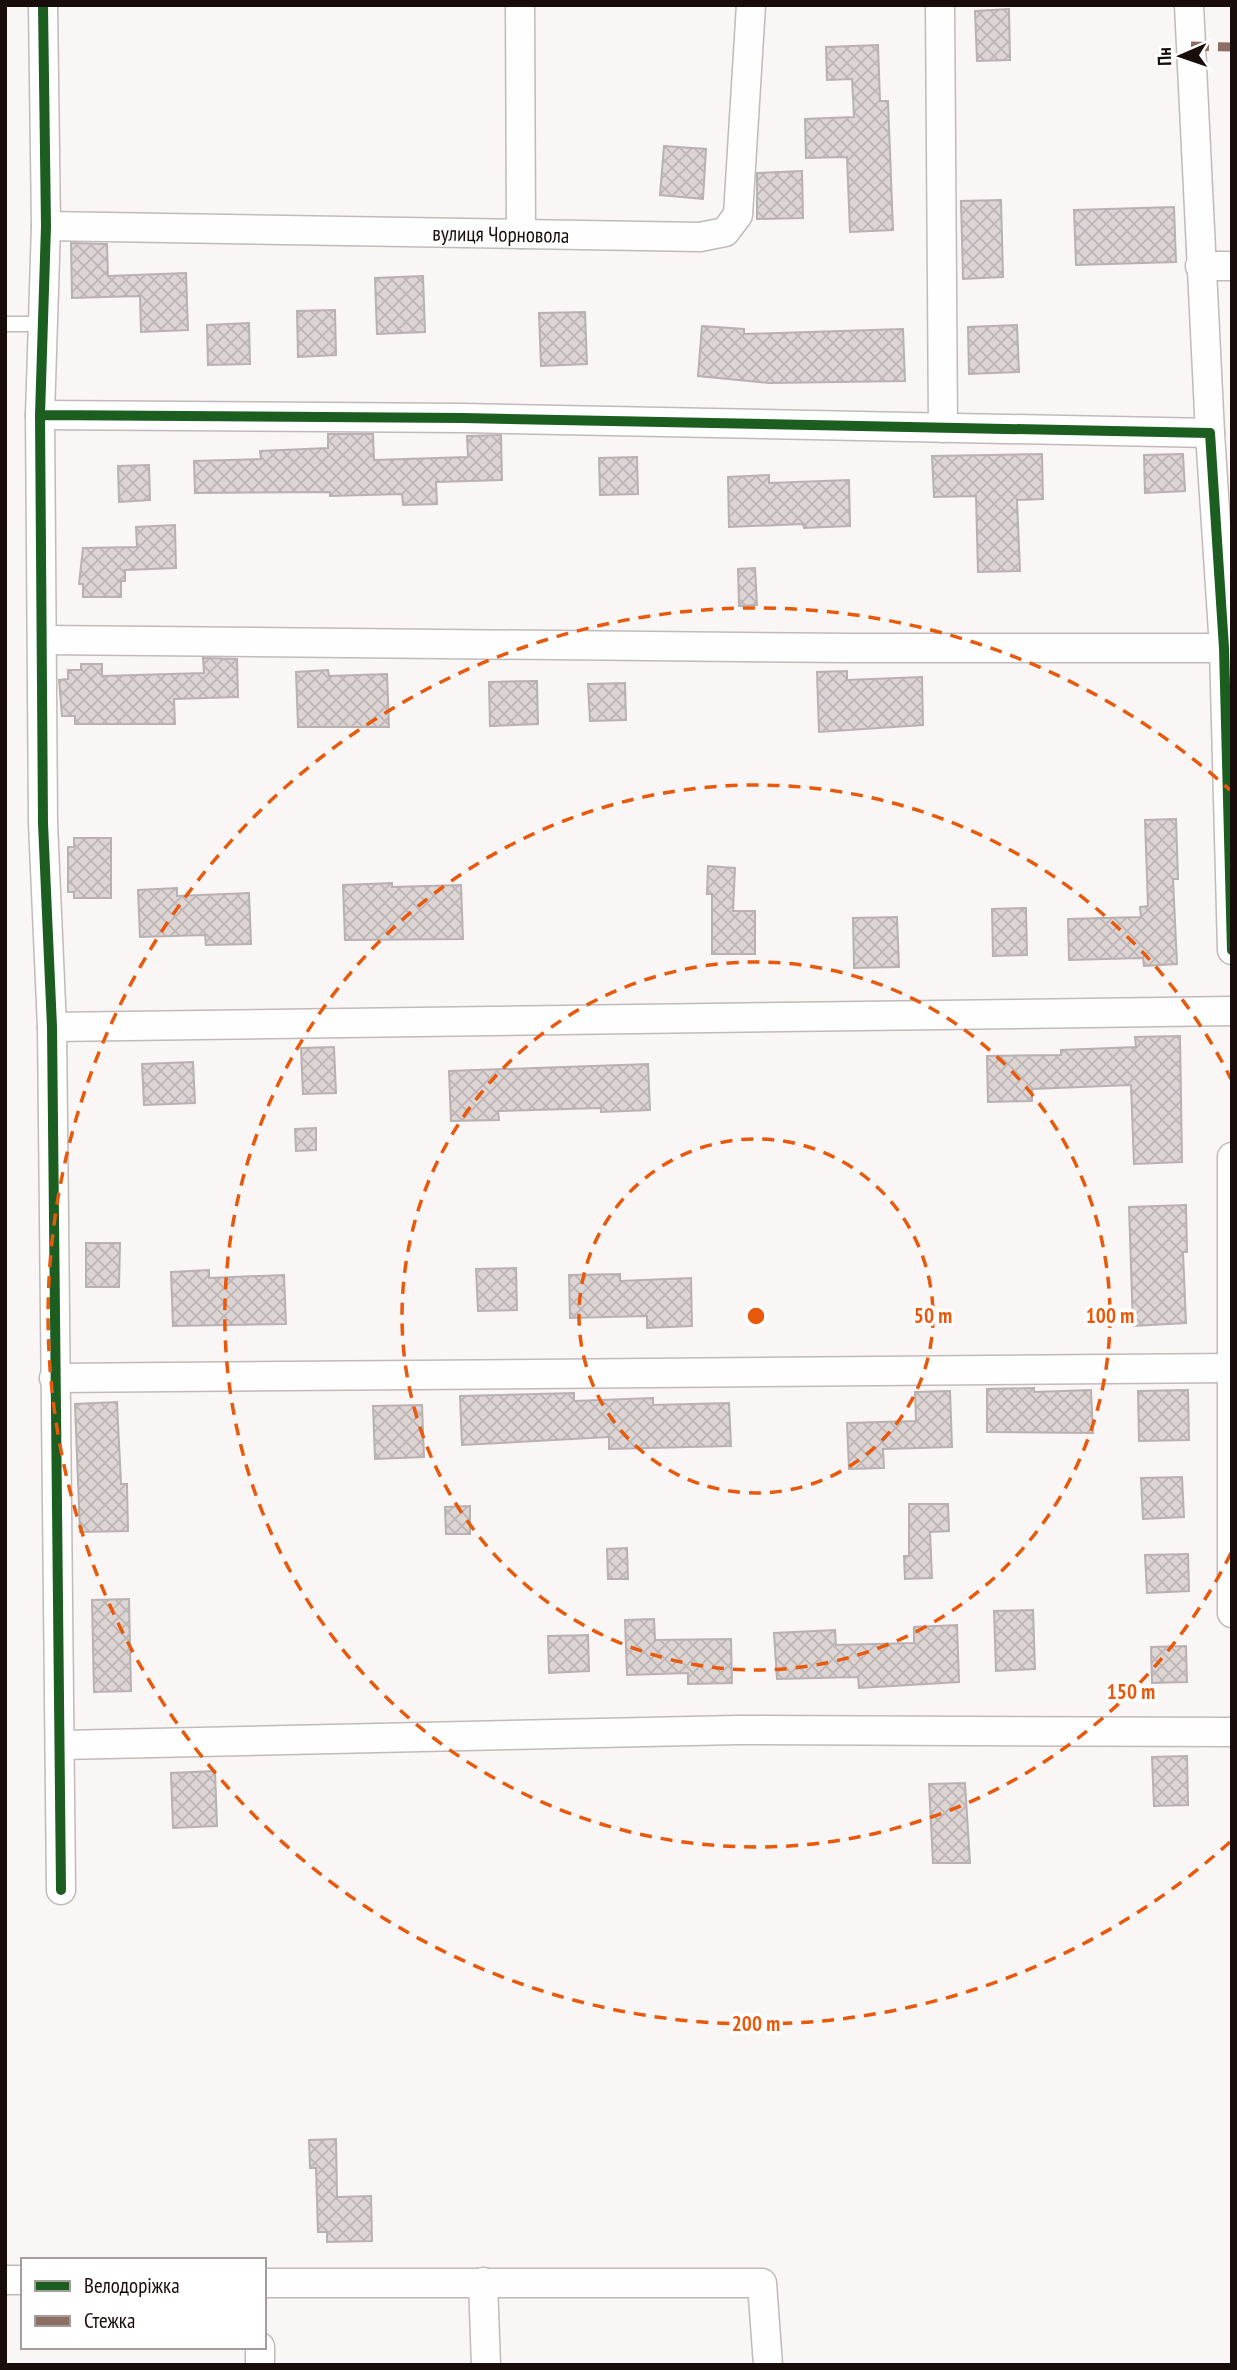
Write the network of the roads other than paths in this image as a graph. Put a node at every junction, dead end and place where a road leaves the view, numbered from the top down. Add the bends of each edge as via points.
1 (43, 5) edge
2 (520, 5) edge
3 (751, 5) edge
4 (940, 5) edge
5 (1189, 5) edge
6 (46, 226) junction
7 (520, 234) junction
8 (1200, 266) junction
9 (1232, 266) edge
10 (5, 324) edge
11 (42, 324) junction
12 (40, 415) junction
13 (943, 428) junction
14 (1210, 433) junction
15 (43, 640) junction
16 (1228, 648) edge
17 (1232, 950) edge
18 (1232, 1011) edge
19 (52, 1027) junction
20 (1232, 1157) edge
21 (1231, 1368) edge
22 (54, 1378) junction
23 (1232, 1613) edge
24 (1232, 1732) edge
25 (61, 1745) junction
26 (61, 1890) dead end
27 (483, 2281) junction
28 (266, 2283) edge
29 (485, 2365) edge
30 (768, 2365) edge

1 - 6 street
2 - 7 street
3 - 7 street, вулиця Чорновола via 738,215 725,232 700,237
4 - 13 street
5 - 8 street
6 - 7 street, вулиця Чорновола
6 - 11 street
8 - 9 street
8 - 14 street
10 - 11 lane
11 - 12 street
12 - 13 street
12 - 15 street
13 - 14 street
14 - 16 street
15 - 16 street
15 - 19 street via 43,823
16 - 17 street
18 - 19 street
19 - 22 street
20 - 21 street
21 - 22 street
21 - 23 street
22 - 25 street
24 - 25 street via 737,1730
25 - 26 street
27 - 28 street
27 - 29 street
27 - 30 street via 762,2283

